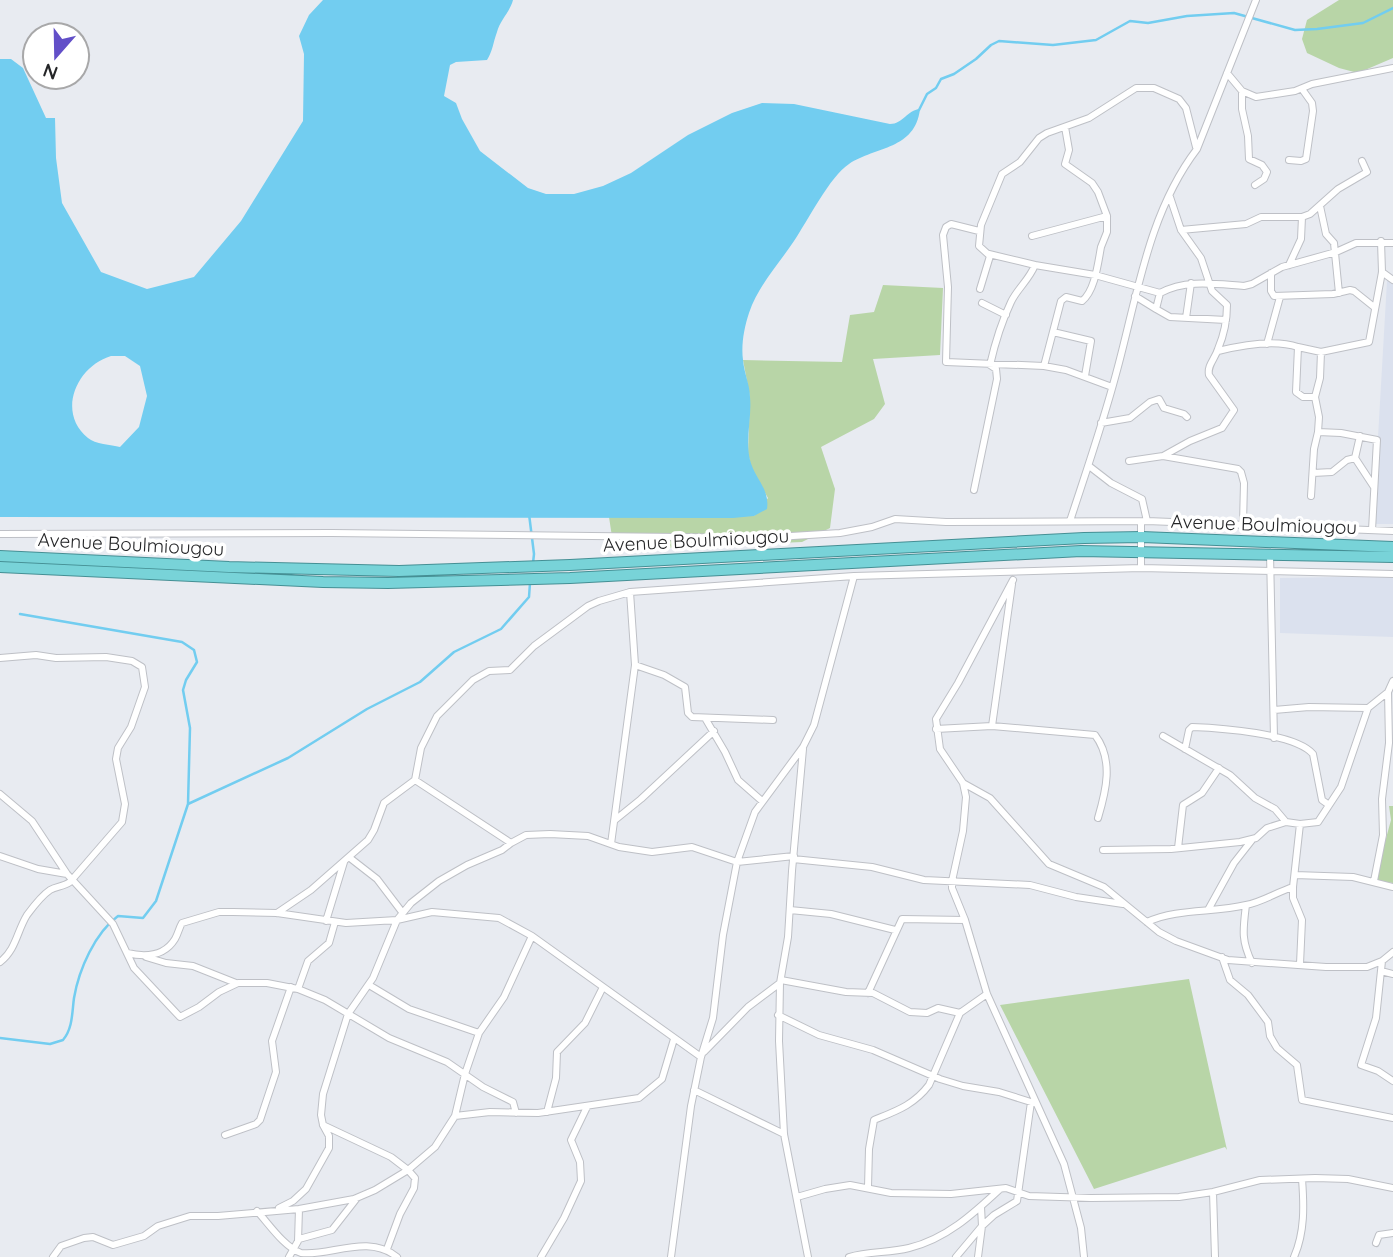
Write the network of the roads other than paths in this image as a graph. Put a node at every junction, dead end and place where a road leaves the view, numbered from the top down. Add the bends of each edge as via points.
1 (1256, 0) edge
2 (1393, 68) edge
3 (1227, 73) junction
4 (1302, 89) junction
5 (1242, 91) junction
6 (1065, 127) junction
7 (1197, 149) junction
8 (1289, 160) dead end
9 (1362, 161) dead end
10 (1255, 185) dead end
11 (1170, 197) junction
12 (1320, 206) junction
13 (1107, 216) junction
14 (1302, 217) junction
15 (1181, 230) junction
16 (979, 231) junction
17 (1032, 236) dead end
18 (1381, 241) junction
19 (1393, 243) edge
20 (1336, 252) junction
21 (989, 254) junction
22 (1035, 265) junction
23 (1289, 265) junction
24 (1382, 272) junction
25 (1271, 273) junction
26 (1095, 275) junction
27 (1393, 280) edge
28 (1191, 283) junction
29 (1210, 284) junction
30 (1137, 286) junction
31 (981, 289) dead end
32 (1160, 293) junction
33 (1339, 293) junction
34 (1135, 296) junction
35 (1280, 297) junction
36 (982, 303) dead end
37 (1374, 307) junction
38 (1156, 309) junction
39 (1006, 315) junction
40 (1186, 318) junction
41 (1226, 320) junction
42 (1053, 332) junction
43 (1267, 344) junction
44 (1298, 347) junction
45 (1218, 351) junction
46 (1321, 352) junction
47 (990, 365) junction
48 (1044, 366) junction
49 (1085, 376) junction
50 (1112, 387) junction
51 (1315, 397) junction
52 (1187, 417) dead end
53 (1101, 422) junction
54 (1318, 432) junction
55 (1360, 436) junction
56 (1163, 456) junction
57 (1355, 458) junction
58 (1129, 460) dead end
59 (1088, 466) junction
60 (1313, 473) junction
61 (1374, 488) junction
62 (974, 490) dead end
63 (1311, 496) dead end
64 (1070, 521) junction
65 (1144, 522) junction
66 (1243, 524) junction
67 (1372, 530) junction
68 (1393, 531) edge
69 (0, 534) edge
70 (1142, 537) junction
71 (1393, 547) edge
72 (1141, 551) junction
73 (1270, 554) junction
74 (0, 555) edge
75 (1393, 558) edge
76 (0, 566) edge
77 (1141, 568) junction
78 (1270, 570) junction
79 (1393, 574) edge
80 (854, 576) junction
81 (1013, 576) junction
82 (631, 592) junction
83 (0, 658) edge
84 (635, 665) junction
85 (1393, 681) edge
86 (1388, 692) junction
87 (1368, 708) junction
88 (1274, 710) junction
89 (705, 719) junction
90 (773, 720) dead end
91 (992, 726) junction
92 (936, 729) junction
93 (713, 731) junction
94 (1163, 736) dead end
95 (1274, 738) junction
96 (803, 747) junction
97 (1185, 748) junction
98 (1219, 768) junction
99 (415, 780) junction
100 (963, 783) junction
101 (0, 794) edge
102 (762, 801) junction
103 (1329, 805) junction
104 (1098, 818) dead end
105 (615, 820) junction
106 (1286, 822) junction
107 (1300, 824) junction
108 (1252, 840) junction
109 (511, 843) junction
110 (611, 844) junction
111 (1178, 848) junction
112 (1103, 850) dead end
113 (0, 856) edge
114 (793, 857) junction
115 (347, 860) junction
116 (737, 862) junction
117 (1294, 875) junction
118 (70, 877) junction
119 (952, 881) junction
120 (1374, 881) junction
121 (1293, 887) junction
122 (1393, 887) edge
123 (1124, 904) junction
124 (1247, 905) junction
125 (790, 910) junction
126 (1208, 910) junction
127 (402, 912) junction
128 (277, 913) junction
129 (397, 920) junction
130 (965, 920) junction
131 (326, 921) junction
132 (335, 922) junction
133 (1147, 922) junction
134 (895, 930) junction
135 (532, 936) junction
136 (127, 953) junction
137 (1393, 953) edge
138 (143, 957) junction
139 (1222, 957) junction
140 (1382, 961) junction
141 (0, 962) edge
142 (1252, 963) junction
143 (1300, 964) junction
144 (1381, 971) junction
145 (1393, 974) edge
146 (780, 981) junction
147 (238, 983) junction
148 (369, 985) junction
149 (603, 987) junction
150 (295, 988) junction
151 (869, 993) junction
152 (987, 994) junction
153 (960, 1013) junction
154 (348, 1014) junction
155 (778, 1014) junction
156 (479, 1033) junction
157 (674, 1039) junction
158 (702, 1055) junction
159 (465, 1074) junction
160 (933, 1076) junction
161 (1393, 1081) edge
162 (694, 1090) junction
163 (1032, 1102) junction
164 (587, 1107) junction
165 (547, 1112) junction
166 (516, 1113) junction
167 (455, 1116) junction
168 (1393, 1118) edge
169 (323, 1125) junction
170 (784, 1134) junction
171 (225, 1135) dead end
172 (408, 1170) junction
173 (1302, 1179) junction
174 (868, 1187) junction
175 (1393, 1188) edge
176 (1000, 1189) junction
177 (1019, 1192) junction
178 (1213, 1192) junction
179 (1074, 1196) junction
180 (797, 1197) junction
181 (357, 1198) junction
182 (981, 1207) junction
183 (299, 1209) junction
184 (275, 1210) junction
185 (257, 1211) junction
186 (982, 1226) junction
187 (1393, 1233) edge
188 (299, 1239) junction
189 (1376, 1242) dead end
190 (387, 1249) junction
191 (292, 1254) edge
192 (1297, 1255) edge
193 (53, 1257) edge
194 (397, 1257) edge
195 (541, 1257) edge
196 (671, 1257) edge
197 (808, 1257) edge
198 (849, 1257) edge
199 (956, 1257) edge
200 (978, 1257) edge
201 (1084, 1257) edge
202 (1215, 1257) edge

1 - 3 street
2 - 4 street
3 - 5 street
3 - 7 street
4 - 5 street via 1256,97
4 - 8 street via 1313,111 1306,159
5 - 10 street via 1249,159 1267,172
6 - 7 street via 1089,118 1136,88 1154,88 1186,108
6 - 13 street via 1069,150 1065,164 1092,183
6 - 16 street via 1039,138 1020,162 1002,174
7 - 11 street
9 - 12 street via 1367,172
11 - 15 street
11 - 30 street
12 - 14 street
12 - 20 street via 1326,234
13 - 17 street
13 - 26 street
14 - 15 street via 1261,217 1246,224
14 - 23 street via 1301,239
15 - 29 street via 1199,254
16 - 21 street via 979,246
16 - 47 street via 951,224 943,235 948,287 946,362
18 - 19 street
18 - 20 street via 1356,243
18 - 24 street
20 - 23 street
20 - 33 street
21 - 22 street
21 - 31 street
22 - 26 street
22 - 39 street
23 - 25 street
24 - 27 street
24 - 37 street
25 - 29 street via 1244,286
25 - 35 street via 1271,294
26 - 30 street
26 - 42 street via 1086,298 1061,301
28 - 29 street
28 - 32 street
28 - 40 street
29 - 41 street via 1227,305
30 - 32 street
30 - 34 street
32 - 38 street
33 - 35 street
33 - 37 street via 1354,291
34 - 38 street
34 - 50 street
35 - 43 street
36 - 39 street
37 - 46 street via 1369,342
38 - 40 street via 1170,317
39 - 47 street
40 - 41 street
41 - 45 street
42 - 48 street
42 - 49 street via 1091,341
43 - 44 street
43 - 45 street
44 - 46 street
44 - 51 street via 1296,392
45 - 56 street via 1209,375 1234,407 1233,413 1222,428
46 - 51 street
47 - 48 street
47 - 62 street via 996,369 997,379
48 - 49 street
49 - 50 street
50 - 53 street
51 - 54 street
52 - 53 street via 1164,408 1159,399 1130,418
53 - 59 street
54 - 55 street
54 - 60 street
55 - 57 street
55 - 61 street via 1377,440
56 - 58 street
56 - 66 street via 1238,469 1244,483
57 - 60 street via 1332,472
57 - 61 street
59 - 64 street
59 - 65 street via 1142,499
60 - 63 street
61 - 67 street
64 - 65 street
64 - 69 street via 895,519 840,533 760,538
65 - 66 street
65 - 70 street
66 - 67 street
67 - 68 street
70 - 71 highway, Avenue Boulmiougou
70 - 72 street
70 - 74 highway, Avenue Boulmiougou via 506,568 354,571
72 - 73 highway, Avenue Boulmiougou
72 - 76 highway, Avenue Boulmiougou via 507,580 323,582
72 - 77 street
73 - 75 highway, Avenue Boulmiougou
73 - 78 street
77 - 78 street
77 - 81 street
78 - 79 street
78 - 88 street
80 - 81 street
80 - 82 street
80 - 96 street via 819,709
81 - 91 street
81 - 92 street via 941,709
82 - 84 street
82 - 99 street via 588,606 510,670 489,671 474,680 437,716 421,748
83 - 118 street via 106,657 132,661 144,672 143,695 116,758 125,804 122,822
84 - 89 street via 685,687 690,716
84 - 105 street
85 - 86 street
86 - 87 street
86 - 120 street via 1383,835
87 - 88 street
87 - 103 street via 1343,781
88 - 95 street
89 - 90 street
89 - 93 street
91 - 92 street
91 - 104 street via 1096,735 1108,773
92 - 100 street via 943,755
93 - 102 street via 738,780
93 - 105 street
94 - 97 street
95 - 97 street via 1192,727
95 - 103 street via 1312,751 1322,800
96 - 102 street
96 - 114 street
97 - 98 street
98 - 106 street
98 - 111 street via 1202,793 1183,805
99 - 109 street
99 - 115 street via 384,803 372,836
100 - 119 street via 967,813
100 - 123 street via 990,798 1049,864 1104,887
101 - 118 street via 32,821
102 - 116 street
103 - 107 street via 1320,821
105 - 110 street
106 - 107 street
106 - 108 street via 1267,828
107 - 117 street
108 - 111 street
108 - 126 street
109 - 110 street via 526,835 550,834 588,836
109 - 127 street via 439,881
110 - 116 street via 652,852 692,847
111 - 112 street
113 - 118 street
114 - 116 street
114 - 119 street
114 - 125 street
115 - 127 street via 377,879
115 - 128 street
115 - 131 street
116 - 158 street via 713,1017
117 - 120 street
117 - 121 street
118 - 136 street via 113,924
118 - 141 street via 39,901
119 - 123 street via 1030,885
119 - 130 street
120 - 122 street
121 - 124 street
121 - 143 street via 1302,920
123 - 133 street
124 - 126 street
124 - 142 street via 1243,937
125 - 134 street via 831,914
125 - 146 street
126 - 133 street via 1166,914
127 - 129 street
128 - 131 street
128 - 138 street via 219,912 185,921 170,946
129 - 132 street
129 - 135 street via 448,912 499,918
129 - 148 street
130 - 134 street via 902,919
130 - 152 street
131 - 132 street
132 - 150 street via 329,943 308,961
133 - 139 street via 1169,939
134 - 151 street
135 - 149 street
135 - 156 street via 504,996
136 - 138 street
136 - 147 street via 134,968 180,1017
137 - 140 street
138 - 147 street via 193,966
139 - 142 street
139 - 168 street via 1230,980 1268,1022 1277,1048 1297,1065 1302,1100
140 - 143 street via 1347,968
140 - 144 street
142 - 143 street
144 - 145 street
144 - 161 street via 1376,1018 1361,1066
146 - 151 street
146 - 155 street
146 - 158 street
147 - 150 street
148 - 154 street
148 - 156 street via 409,1009
149 - 157 street
149 - 165 street via 585,1023 557,1052
150 - 154 street
150 - 171 street via 272,1041 276,1072 264,1111 256,1124
151 - 153 street via 910,1012 923,1014 938,1008
152 - 153 street
152 - 163 street
153 - 160 street
154 - 159 street
154 - 169 street via 323,1094
155 - 160 street via 819,1035 873,1050
155 - 170 street
156 - 159 street
157 - 158 street
157 - 164 street via 657,1086 639,1098
158 - 162 street
159 - 166 street via 513,1102
159 - 167 street
160 - 163 street
160 - 174 street via 916,1100 874,1120
162 - 170 street
162 - 196 street
163 - 177 street
163 - 179 street via 1061,1158
164 - 165 street
164 - 195 street via 571,1140 582,1170 578,1192
165 - 166 street
166 - 167 street
167 - 172 street via 435,1147
169 - 172 street via 391,1157
169 - 184 street via 330,1142 325,1157 306,1189
170 - 180 street
172 - 181 street
172 - 190 street via 415,1178 414,1188
173 - 175 street via 1348,1179
173 - 178 street via 1260,1180
173 - 192 street
174 - 176 street via 922,1195
174 - 180 street via 839,1186
176 - 177 street
176 - 182 street
177 - 179 street
177 - 186 street via 1015,1204
178 - 179 street via 1160,1198
178 - 202 street
179 - 201 street
180 - 197 street
181 - 183 street
181 - 188 street via 332,1230
182 - 186 street
182 - 198 street via 955,1228 923,1244
183 - 184 street
183 - 188 street
184 - 185 street
185 - 191 street
185 - 193 street via 190,1216 113,1245 84,1238 59,1248
186 - 199 street
186 - 200 street
187 - 189 street via 1379,1235
188 - 191 street
190 - 191 street
190 - 194 street

